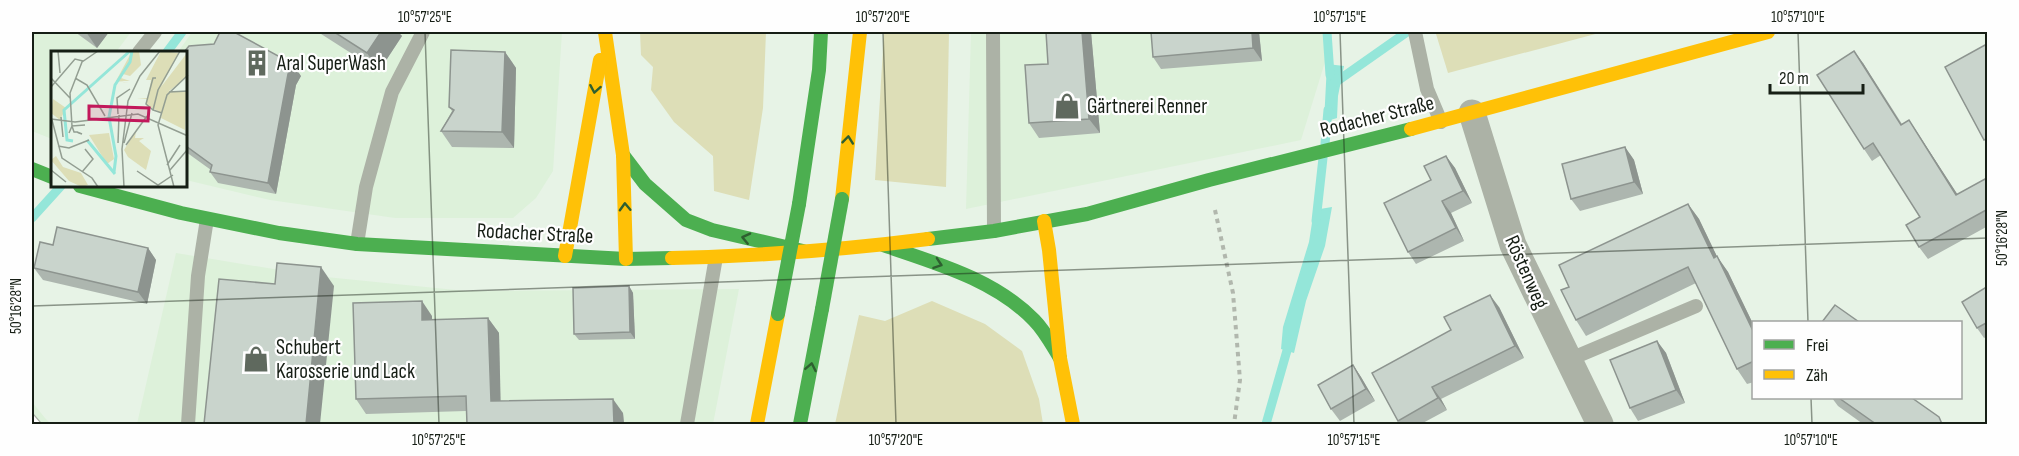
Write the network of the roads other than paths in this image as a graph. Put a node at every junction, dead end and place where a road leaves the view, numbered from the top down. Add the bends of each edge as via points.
1 (155, 32) edge
2 (423, 32) edge
3 (605, 32) edge
4 (821, 32) edge
5 (860, 32) edge
6 (993, 32) edge
7 (1768, 32) edge
8 (1417, 37) edge
9 (140, 51) edge
10 (1472, 113) junction
11 (1441, 122) junction
12 (623, 155) junction
13 (32, 169) edge
14 (50, 173) edge
15 (87, 188) edge
16 (207, 219) junction
17 (1044, 221) junction
18 (994, 231) junction
19 (357, 244) junction
20 (883, 245) junction
21 (803, 251) junction
22 (565, 256) junction
23 (716, 257) junction
24 (626, 259) junction
25 (1696, 306) edge
26 (1060, 358) junction
27 (1568, 360) junction
28 (188, 424) edge
29 (687, 424) edge
30 (758, 424) edge
31 (800, 424) edge
32 (1073, 424) edge
33 (1600, 424) edge

1 - 9 lane
2 - 19 lane via 392,92 366,188
3 - 12 main road
3 -> 22 main road
4 - 30 main road, bridge via 799,204
31 -> 5 main road, bridge via 842,199
6 - 18 lane
7 - 10 main road, Rodacher Straße via 1699,46
8 - 11 lane via 1427,89
10 - 11 main road, Rodacher Straße
10 - 27 street, Röstenweg via 1513,245
11 - 17 main road, Rodacher Straße via 1087,214
21 -> 12 main road via 712,230 686,220 645,184
24 -> 12 main road
13 - 14 main road
15 - 16 main road, Rodacher Straße
16 - 19 main road, Rodacher Straße
16 - 28 lane via 198,276
17 - 18 main road, Rodacher Straße
17 - 26 main road
18 - 20 main road, Rodacher Straße
19 - 22 main road, Rodacher Straße
20 - 21 main road, Rodacher Straße
20 -> 26 main road via 960,272 1006,297 1035,321
21 - 23 main road, Rodacher Straße
22 - 24 main road, Rodacher Straße
23 - 24 main road, Rodacher Straße
23 - 29 lane
25 - 27 lane
26 - 32 main road
27 - 33 street, Röstenweg

